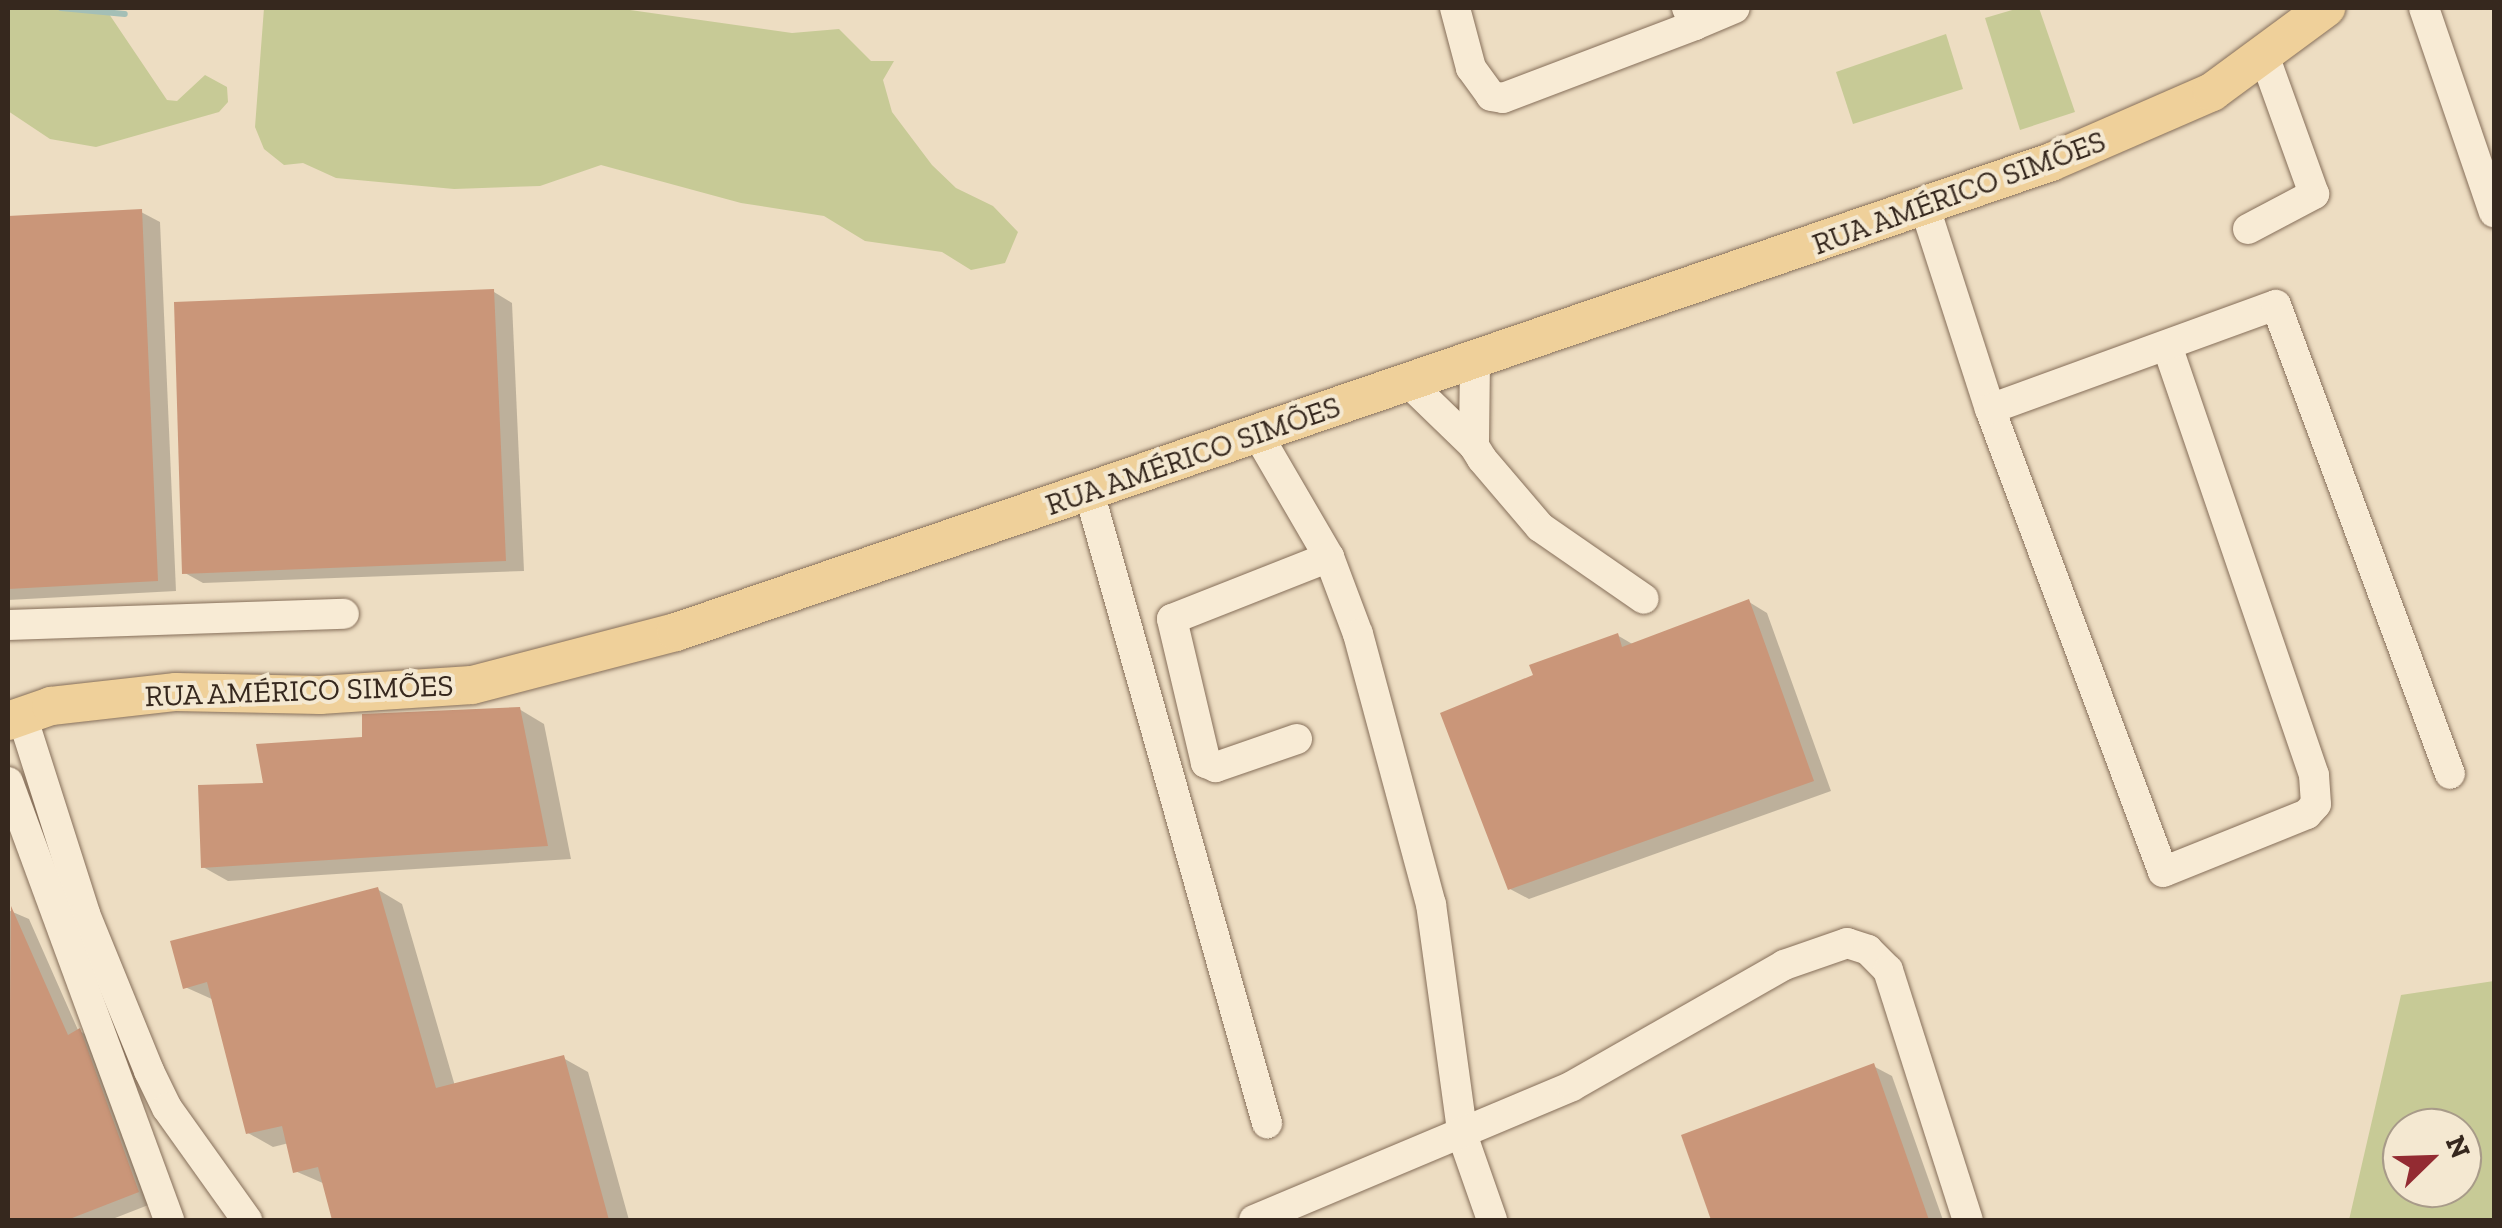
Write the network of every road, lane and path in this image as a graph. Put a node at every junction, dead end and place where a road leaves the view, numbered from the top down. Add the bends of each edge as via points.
1 (1455, 8) edge
2 (1735, 8) edge
3 (2326, 8) edge
4 (2424, 8) edge
5 (1691, 16) edge
6 (2264, 55) junction
7 (1925, 208) junction
8 (2494, 212) edge
9 (2248, 229) dead end
10 (2167, 344) junction
11 (1475, 360) junction
12 (1409, 383) junction
13 (1990, 409) junction
14 (1258, 435) junction
15 (1474, 446) junction
16 (1088, 492) junction
17 (1328, 557) junction
18 (1644, 599) dead end
19 (344, 614) dead end
20 (8, 625) edge
21 (15, 718) edge
22 (1297, 740) dead end
23 (2450, 774) dead end
24 (8, 782) edge
25 (14, 820) edge
26 (1267, 1123) dead end
27 (1462, 1138) junction
28 (169, 1220) edge
29 (247, 1220) edge
30 (1254, 1220) edge
31 (1492, 1220) edge
32 (1968, 1220) edge

1 - 5 street via 1472,68 1491,96 1503,98
2 - 5 street
3 - 6 main road, RUA AMÉRICO SIMÕES
4 - 8 street
6 - 7 main road, RUA AMÉRICO SIMÕES via 2212,92 2127,133
6 - 9 street via 2314,194
7 - 11 main road, RUA AMÉRICO SIMÕES
7 - 13 street
10 - 13 street
10 - 13 street via 2314,776 2316,804 2308,814 2164,872
10 - 23 street via 2276,305
11 - 12 main road, RUA AMÉRICO SIMÕES
11 - 15 street
12 - 14 main road, RUA AMÉRICO SIMÕES
12 - 15 street
14 - 16 main road, RUA AMÉRICO SIMÕES
14 - 17 street
15 - 18 street via 1540,527
16 - 21 main road, RUA AMÉRICO SIMÕES via 676,632 472,685 320,694 176,692 51,706
16 - 26 street
17 - 22 street via 1172,619 1206,763 1216,767
17 - 27 street via 1358,634 1426,886
19 - 20 street
21 - 29 street via 150,1071 168,1108
24 - 25 street
25 - 28 street
27 - 30 street
27 - 31 street
27 - 32 street via 1572,1086 1784,965 1847,944 1868,950 1888,970

